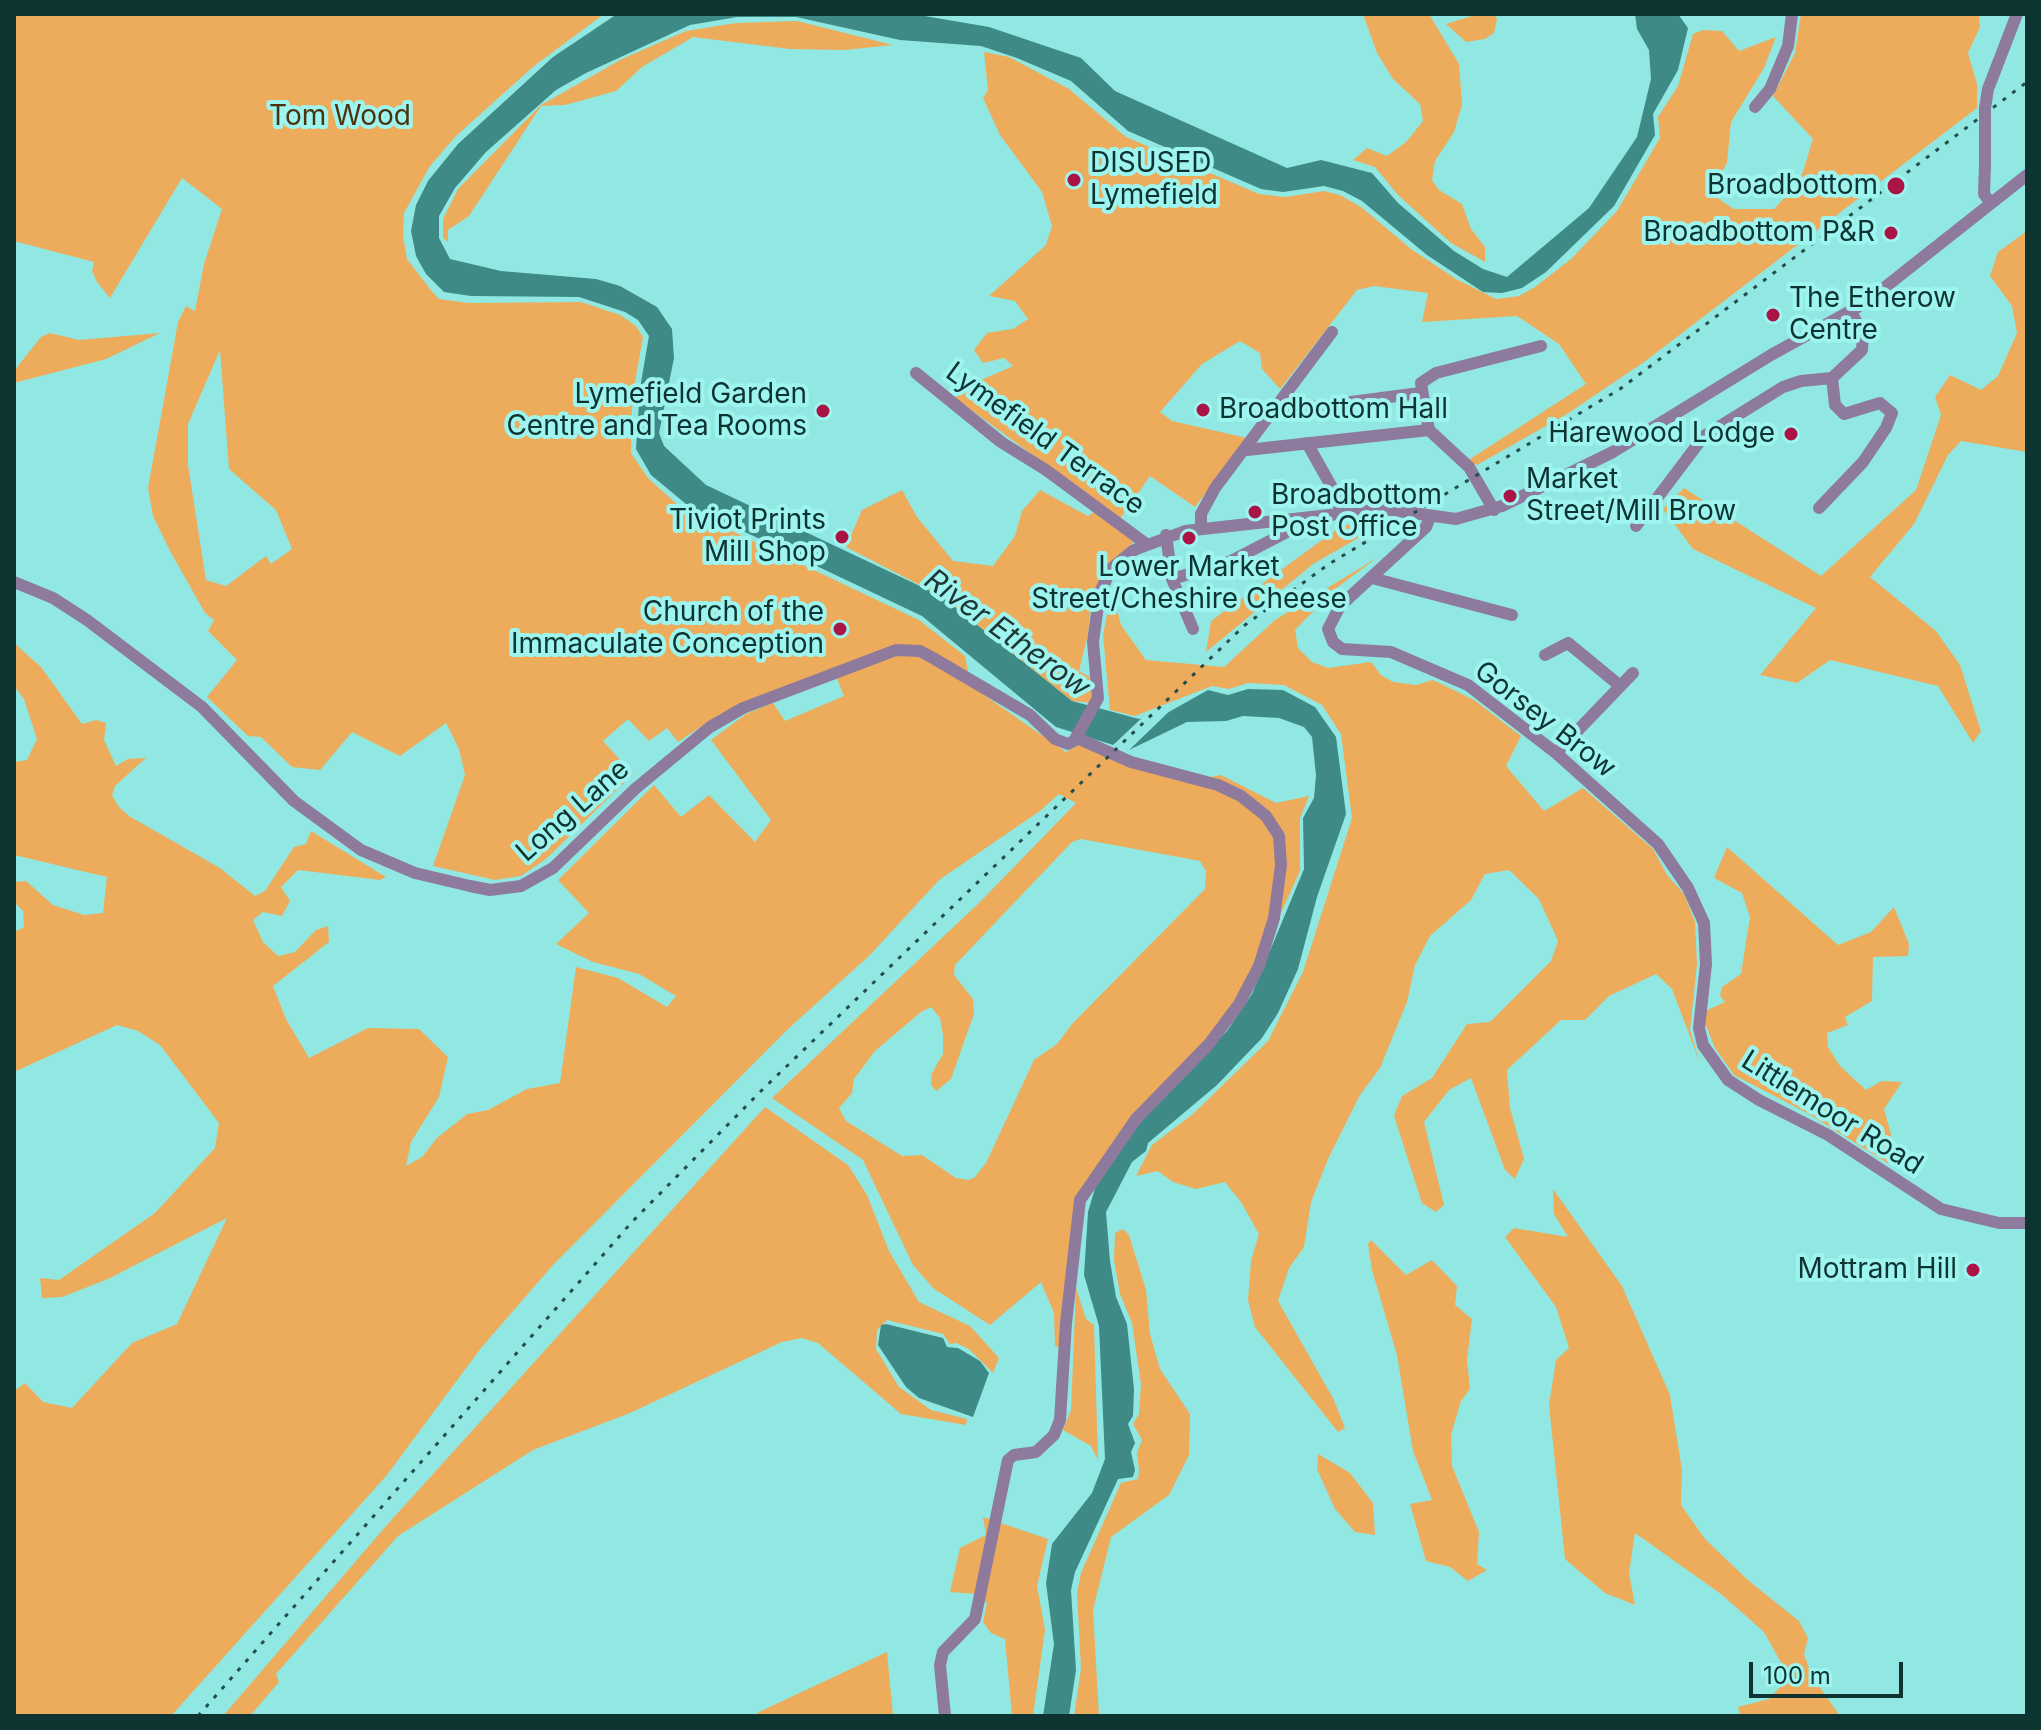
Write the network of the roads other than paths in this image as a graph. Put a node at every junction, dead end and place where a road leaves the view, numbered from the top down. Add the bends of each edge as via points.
1 (1792, 14) edge
2 (2017, 14) edge
3 (1755, 107) dead end
4 (2027, 175) edge
5 (1990, 202) junction
6 (1851, 312) junction
7 (1332, 332) dead end
8 (1541, 346) dead end
9 (916, 373) dead end
10 (1832, 378) junction
11 (1420, 393) junction
12 (1274, 412) junction
13 (1429, 430) junction
14 (1307, 443) junction
15 (1247, 450) junction
16 (1819, 508) dead end
17 (1494, 510) junction
18 (1341, 513) junction
19 (1430, 517) junction
20 (1294, 519) junction
21 (1636, 526) dead end
22 (1201, 529) junction
23 (1166, 535) junction
24 (1145, 543) junction
25 (1372, 578) junction
26 (1172, 579) junction
27 (14, 582) edge
28 (1512, 615) dead end
29 (1193, 629) dead end
30 (1545, 655) dead end
31 (1633, 673) dead end
32 (1619, 685) junction
33 (1078, 736) junction
34 (1556, 753) junction
35 (1706, 964) joint
36 (2027, 1223) edge
37 (945, 1716) edge

1 - 3 street via 1788,46 1770,89
2 - 5 street, bridge via 1985,108 1984,194
4 - 5 street
5 - 6 street
6 - 10 street via 1865,341
6 - 17 street via 1613,452
7 - 12 street
8 - 11 street via 1436,373 1424,379
9 - 24 street, Lymefield Terrace via 1001,442
10 - 16 street via 1835,405 1844,414 1880,403 1892,413 1863,462
10 - 21 street via 1783,387 1704,436
11 - 12 street
11 - 13 street
12 - 15 street
13 - 14 street
13 - 17 street via 1469,467
14 - 15 street
14 - 18 street
15 - 22 street via 1215,488 1201,514
17 - 19 street via 1456,519
18 - 19 street via 1394,509
18 - 20 street
19 - 25 street, Gorsey Brow
20 - 22 street
20 - 26 street via 1289,531 1229,562
22 - 23 street
23 - 24 street
23 - 26 street
24 - 33 street via 1112,568 1100,592 1093,641 1097,701
25 - 28 street
25 - 34 street, Gorsey Brow via 1330,620 1328,629 1337,646 1391,652 1468,685
26 - 29 street
27 - 33 street, Long Lane via 87,620 202,707 294,801 339,836 415,873 490,890 521,886 543,876 710,727 743,708 896,650 920,651 950,667 1030,715 1062,743
30 - 32 street via 1568,643
31 - 32 street
32 - 34 street
33 - 37 street via 1131,762 1218,785 1266,816 1279,836 1274,918 1259,966 1239,1004 1209,1044 1136,1119 1080,1200 1060,1420 1054,1435 1036,1452 1008,1460 974,1628 943,1652
34 - 35 street, Gorsey Brow via 1658,844 1704,923
35 - 36 street, Littlemoor Road via 1699,1028 1703,1045 1728,1080 1828,1135 1941,1209 1999,1223

